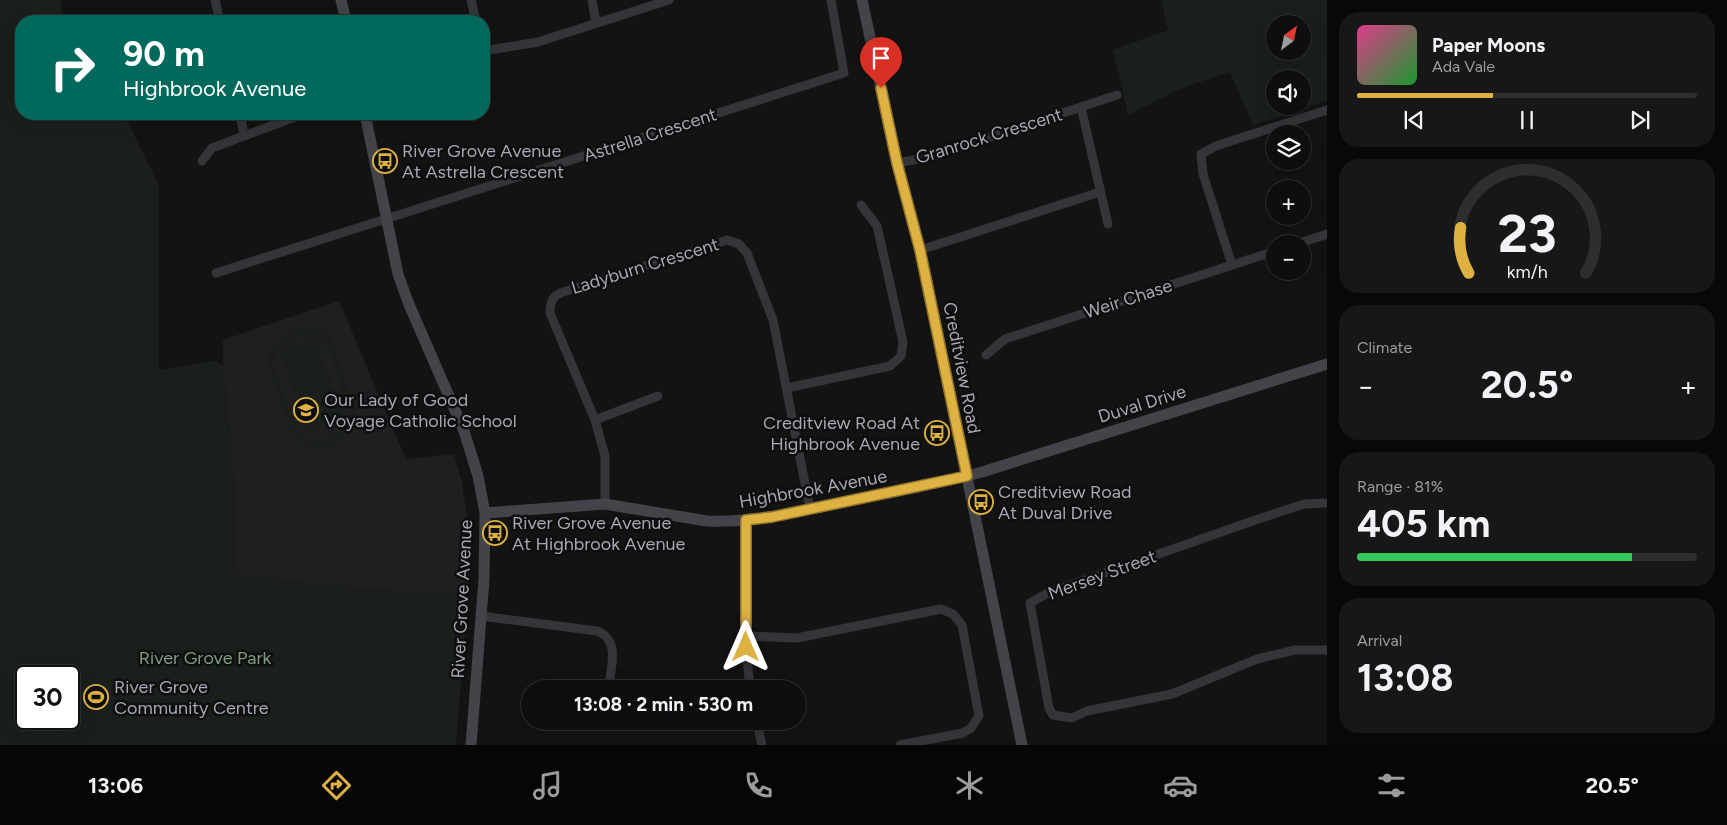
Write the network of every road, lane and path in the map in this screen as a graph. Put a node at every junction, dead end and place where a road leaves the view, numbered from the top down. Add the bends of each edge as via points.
1 (215, 0) edge
2 (341, 0) edge
3 (471, 0) edge
4 (592, 0) edge
5 (669, 0) edge
6 (831, 0) edge
7 (862, 0) edge
8 (219, 15) edge
9 (345, 15) edge
10 (475, 15) edge
11 (596, 24) junction
12 (490, 50) edge
13 (1116, 95) dead end
14 (1081, 107) junction
15 (1327, 110) edge
16 (241, 120) edge
17 (286, 120) edge
18 (366, 120) edge
19 (244, 135) junction
20 (202, 161) dead end
21 (897, 163) junction
22 (1100, 192) junction
23 (861, 204) dead end
24 (386, 220) junction
25 (1108, 224) dead end
26 (1327, 234) edge
27 (1311, 239) edge
28 (920, 250) junction
29 (1266, 254) edge
30 (1232, 265) junction
31 (216, 273) dead end
32 (986, 356) dead end
33 (1327, 364) edge
34 (787, 388) junction
35 (658, 396) dead end
36 (595, 420) junction
37 (967, 476) junction
38 (1327, 503) edge
39 (605, 504) junction
40 (810, 509) junction
41 (485, 513) junction
42 (746, 520) junction
43 (481, 616) junction
44 (746, 636) junction
45 (1327, 650) edge
46 (610, 678) dead end
47 (749, 680) edge
48 (759, 730) edge
49 (471, 745) edge
50 (762, 745) edge
51 (900, 745) edge
52 (1022, 745) edge

1 - 8 street
2 - 9 street
3 - 10 street
4 - 11 street
5 - 11 street
6 - 24 street, Astrella Crescent via 844,72
7 - 21 street, Creditview Road
11 - 12 street via 538,42
13 - 14 street, Granrock Crescent
14 - 21 street, Granrock Crescent via 930,157
14 - 22 street, Granrock Crescent
15 - 30 street via 1216,146 1201,154 1203,174
16 - 19 street
17 - 19 street
18 - 24 street, River Grove Avenue
19 - 20 street via 212,148
21 - 28 street, Creditview Road
22 - 25 street, Granrock Crescent
22 - 28 street
23 - 34 street via 877,226 903,342 901,356 890,366
24 - 31 street
24 - 41 street, River Grove Avenue via 402,287 464,431
26 - 27 street
28 - 37 street, Creditview Road
29 - 30 street, Weir Chase
30 - 32 street, Weir Chase via 1005,339
33 - 37 street, Duval Drive
34 - 36 street, Ladyburn Crescent via 773,320 747,253 733,242 719,242 555,295 550,303 550,314
34 - 40 street, Ladyburn Crescent
35 - 36 street
36 - 39 street, Ladyburn Crescent via 605,456
37 - 40 street, Highbrook Avenue
37 - 52 street, Creditview Road
38 - 45 street, Mersey Street via 1304,504 1261,518 1048,593 1030,603 1049,708 1053,715 1072,718 1087,711 1172,694 1257,659 1295,650
39 - 41 street, Highbrook Avenue
39 - 42 street, Highbrook Avenue via 707,521
40 - 42 street, Highbrook Avenue
41 - 43 street, River Grove Avenue
42 - 44 street
43 - 46 street via 602,633 611,642
43 - 49 street, River Grove Avenue
44 - 47 street
44 - 51 street via 797,638 941,610 953,614 962,625 979,716 963,733
48 - 50 street

